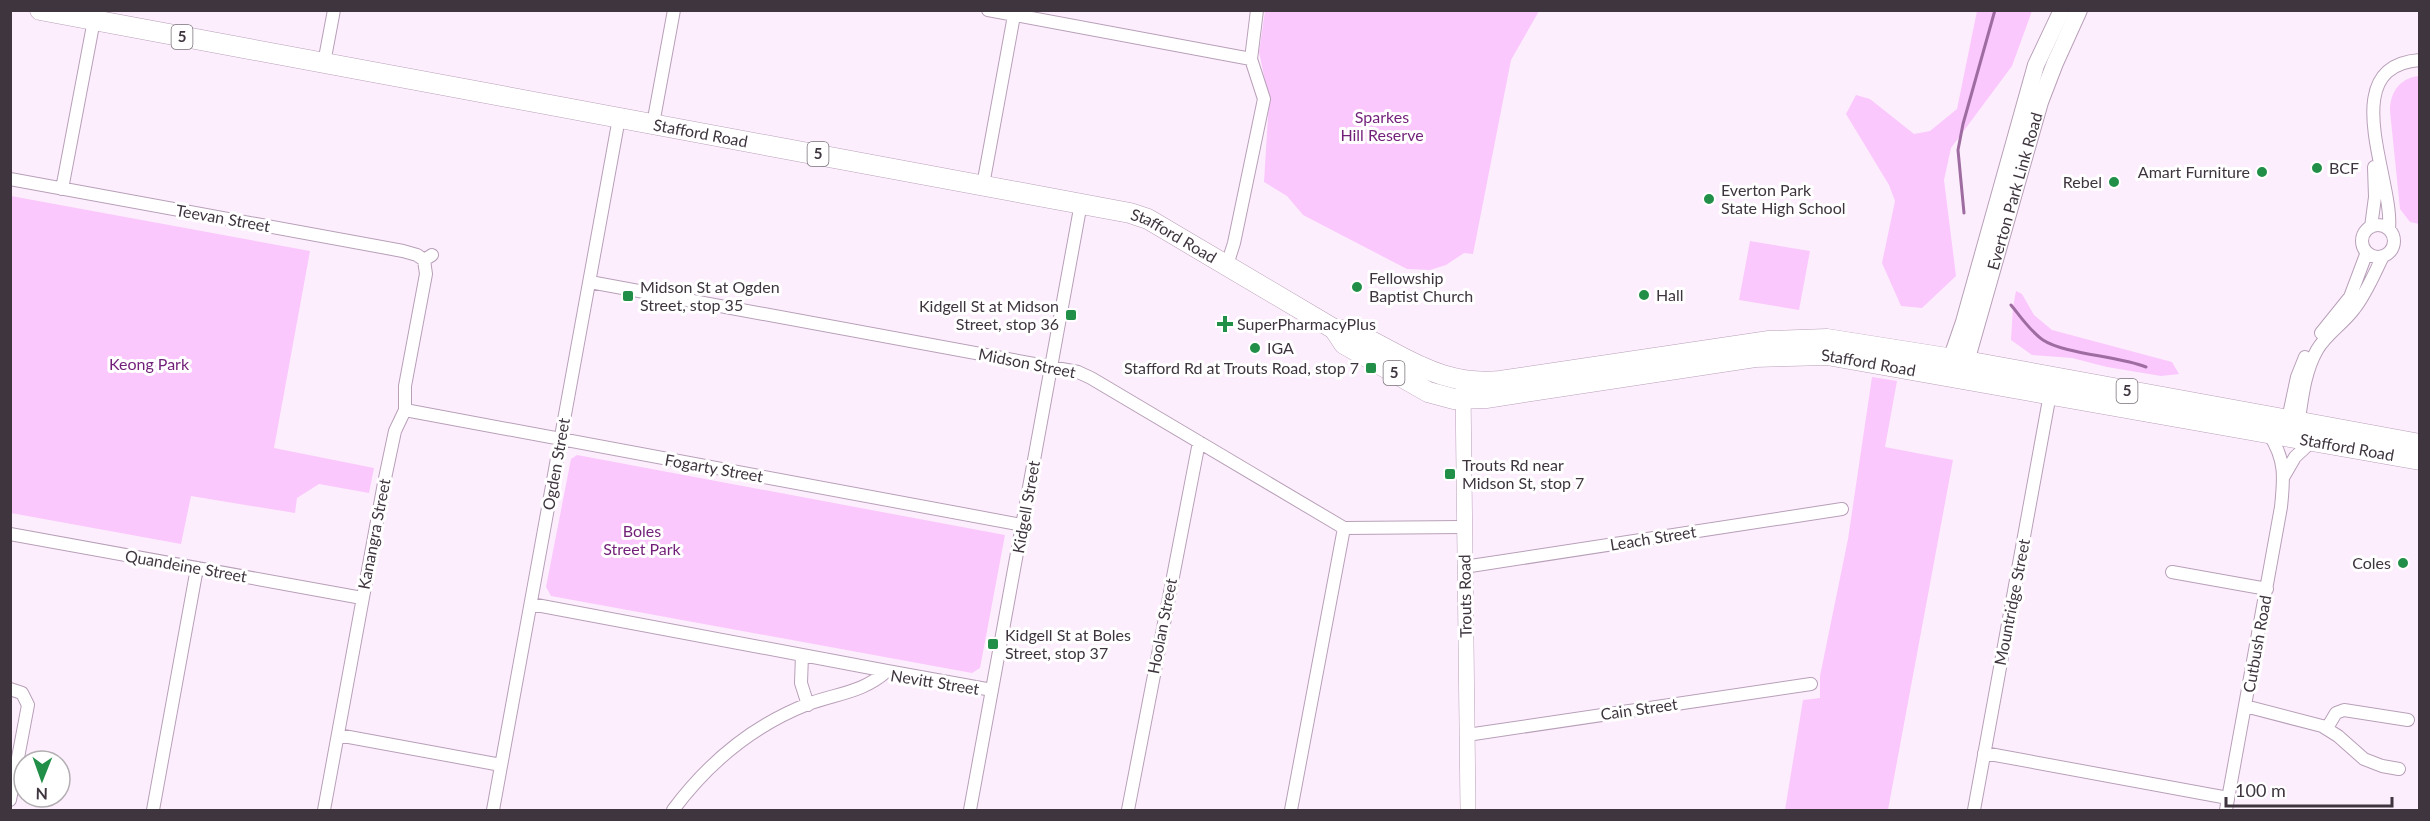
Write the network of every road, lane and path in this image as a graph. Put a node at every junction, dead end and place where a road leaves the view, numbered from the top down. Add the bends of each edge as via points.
1 (40, 10) edge
2 (334, 10) edge
3 (674, 10) edge
4 (988, 10) edge
5 (1257, 10) edge
6 (2062, 10) edge
7 (2079, 10) edge
8 (1014, 13) edge
9 (94, 20) junction
10 (1251, 59) junction
11 (2420, 60) edge
12 (324, 63) junction
13 (619, 118) junction
14 (653, 124) junction
15 (2376, 145) junction
16 (10, 180) edge
17 (983, 184) junction
18 (62, 189) junction
19 (1081, 203) junction
20 (2371, 227) junction
21 (2389, 229) junction
22 (2367, 252) junction
23 (2383, 256) junction
24 (428, 257) joint
25 (1227, 265) junction
26 (590, 282) junction
27 (1051, 367) junction
28 (1956, 368) junction
29 (1463, 391) junction
30 (2050, 394) junction
31 (405, 410) junction
32 (2291, 432) junction
33 (561, 439) junction
34 (1199, 442) junction
35 (2420, 444) edge
36 (2420, 460) edge
37 (2284, 477) junction
38 (1842, 509) dead end
39 (1023, 525) junction
40 (1464, 527) junction
41 (1344, 528) junction
42 (10, 534) edge
43 (1464, 567) junction
44 (197, 568) junction
45 (2172, 572) dead end
46 (2266, 589) junction
47 (363, 598) junction
48 (531, 604) junction
49 (802, 655) junction
50 (887, 671) junction
51 (1810, 684) dead end
52 (10, 689) edge
53 (992, 690) junction
54 (808, 705) junction
55 (2245, 706) junction
56 (2408, 720) dead end
57 (2327, 728) junction
58 (338, 735) junction
59 (1467, 735) junction
60 (1984, 753) junction
61 (501, 765) junction
62 (2400, 769) dead end
63 (10, 800) edge
64 (2227, 804) edge
65 (153, 810) edge
66 (324, 810) edge
67 (493, 810) edge
68 (673, 810) edge
69 (970, 810) edge
70 (1128, 810) edge
71 (1291, 810) edge
72 (1468, 810) edge
73 (1974, 810) edge

1 - 9 highway, Stafford Road / 5
2 - 12 street
3 - 14 street
4 - 8 street
5 - 10 street
6 - 28 main road, Everton Park Link Road via 2036,65 1964,322
7 - 28 main road, Everton Park Link Road via 2040,102
8 - 10 street
8 - 17 street
9 - 12 highway, Stafford Road / 5
9 - 18 street
10 - 25 street via 1264,99
11 - 15 street via 2392,68 2378,84 2373,103
12 - 13 highway, Stafford Road / 5
13 - 14 highway, Stafford Road / 5
13 - 26 street, Ogden Street
14 - 17 highway, Stafford Road / 5
15 - 20 street
15 - 21 street
16 - 18 street, Teevan Street
17 - 19 highway, Stafford Road / 5
18 - 24 street, Teevan Street
19 - 25 highway, Stafford Road / 5 via 1148,219
19 - 27 street, Kidgell Street
20 - 21 street
20 - 22 street via 2362,240
21 - 23 street via 2394,242 2391,251
22 - 23 street
22 - 32 street via 2350,297 2305,356 2297,377
23 - 32 street via 2354,309 2316,351
24 - 31 street, Kanangra Street via 405,386
25 - 29 highway, Stafford Road / 5 via 1334,328 1344,344 1417,387 1445,398
26 - 27 street, Midson Street
26 - 33 street, Ogden Street
27 - 34 street, Midson Street via 1091,378
27 - 39 street, Kidgell Street
28 - 29 highway, Stafford Road / 5 via 1842,356 1780,355
28 - 30 highway, Stafford Road / 5
28 - 32 highway, Stafford Road / 5
29 - 40 street, Trouts Road
30 - 32 highway, Stafford Road / 5
30 - 60 street, Mountridge Street
31 - 33 street, Fogarty Street
31 - 47 street, Kanangra Street via 395,431
32 - 35 highway, Stafford Road / 5
32 - 36 highway, Stafford Road / 5
32 - 37 street, Cutbush Road via 2280,453
32 - 37 street, Cutbush Road via 2295,457
33 - 39 street, Fogarty Street
33 - 48 street, Ogden Street
34 - 41 street, Midson Street
34 - 70 street, Hoolan Street
37 - 46 street, Cutbush Road
38 - 43 street, Leach Street
39 - 53 street, Kidgell Street
40 - 41 street
40 - 43 street, Trouts Road
41 - 71 street
42 - 44 street, Quandeine Street
43 - 59 street, Trouts Road
44 - 47 street, Quandeine Street
44 - 65 street
45 - 46 street
46 - 55 street, Cutbush Road
47 - 58 street, Kanangra Street
48 - 49 street
48 - 61 street, Ogden Street
49 - 50 street
49 - 54 street via 801,683
50 - 53 street, Nevitt Street
50 - 54 street, Nevitt Street via 864,687
51 - 59 street, Cain Street
52 - 63 street via 22,693 28,705
53 - 69 street, Kidgell Street
54 - 68 street, Nevitt Street via 758,729 725,752
55 - 57 street
55 - 64 street, Cutbush Road
56 - 57 street via 2344,710 2336,713
57 - 62 street via 2364,759
58 - 61 street
58 - 66 street, Kanangra Street
59 - 72 street, Trouts Road
60 - 64 street
60 - 73 street, Mountridge Street
61 - 67 street, Ogden Street

